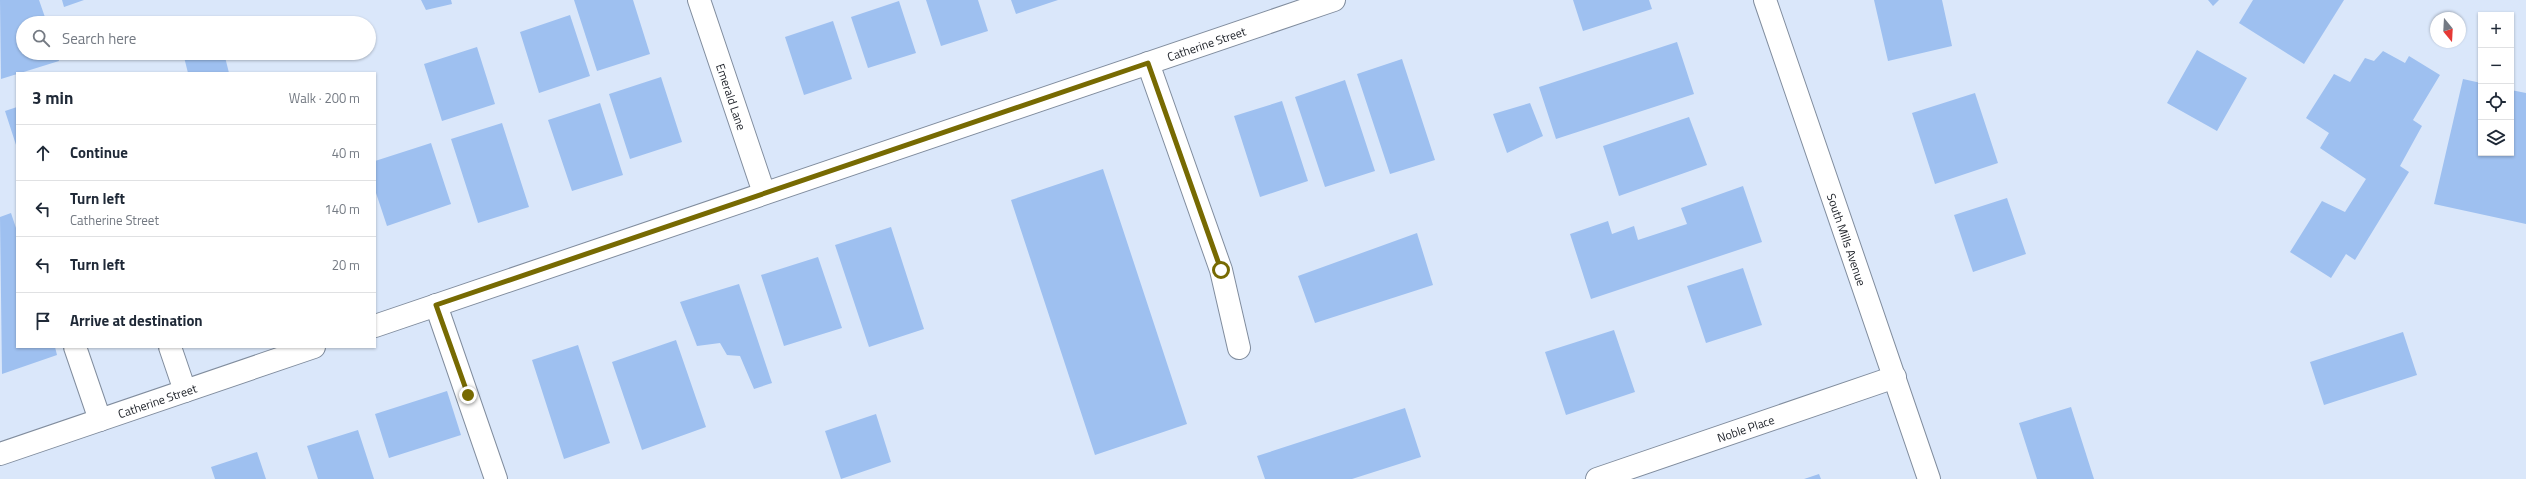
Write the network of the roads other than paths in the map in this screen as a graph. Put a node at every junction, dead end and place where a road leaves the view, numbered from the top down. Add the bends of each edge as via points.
1 (699, 0) edge
2 (1334, 0) edge
3 (1765, 0) edge
4 (1148, 63) junction
5 (764, 193) junction
6 (436, 305) junction
7 (376, 326) edge
8 (75, 348) edge
9 (170, 348) edge
10 (311, 348) edge
11 (1238, 348) dead end
12 (1894, 377) junction
13 (185, 391) junction
14 (100, 420) junction
15 (0, 454) edge
16 (496, 479) edge
17 (1597, 479) edge
18 (1929, 479) edge

1 - 5 street, Emerald Lane
2 - 4 street, Catherine Street
3 - 12 street, South Mills Avenue
4 - 5 street, Catherine Street
4 - 11 street via 1221,270
5 - 6 street, Catherine Street
6 - 7 street, Catherine Street
6 - 16 street
8 - 14 street
9 - 13 street
10 - 13 street, Catherine Street
12 - 17 street, Noble Place
12 - 18 street, South Mills Avenue
13 - 14 street, Catherine Street
14 - 15 street, Catherine Street

